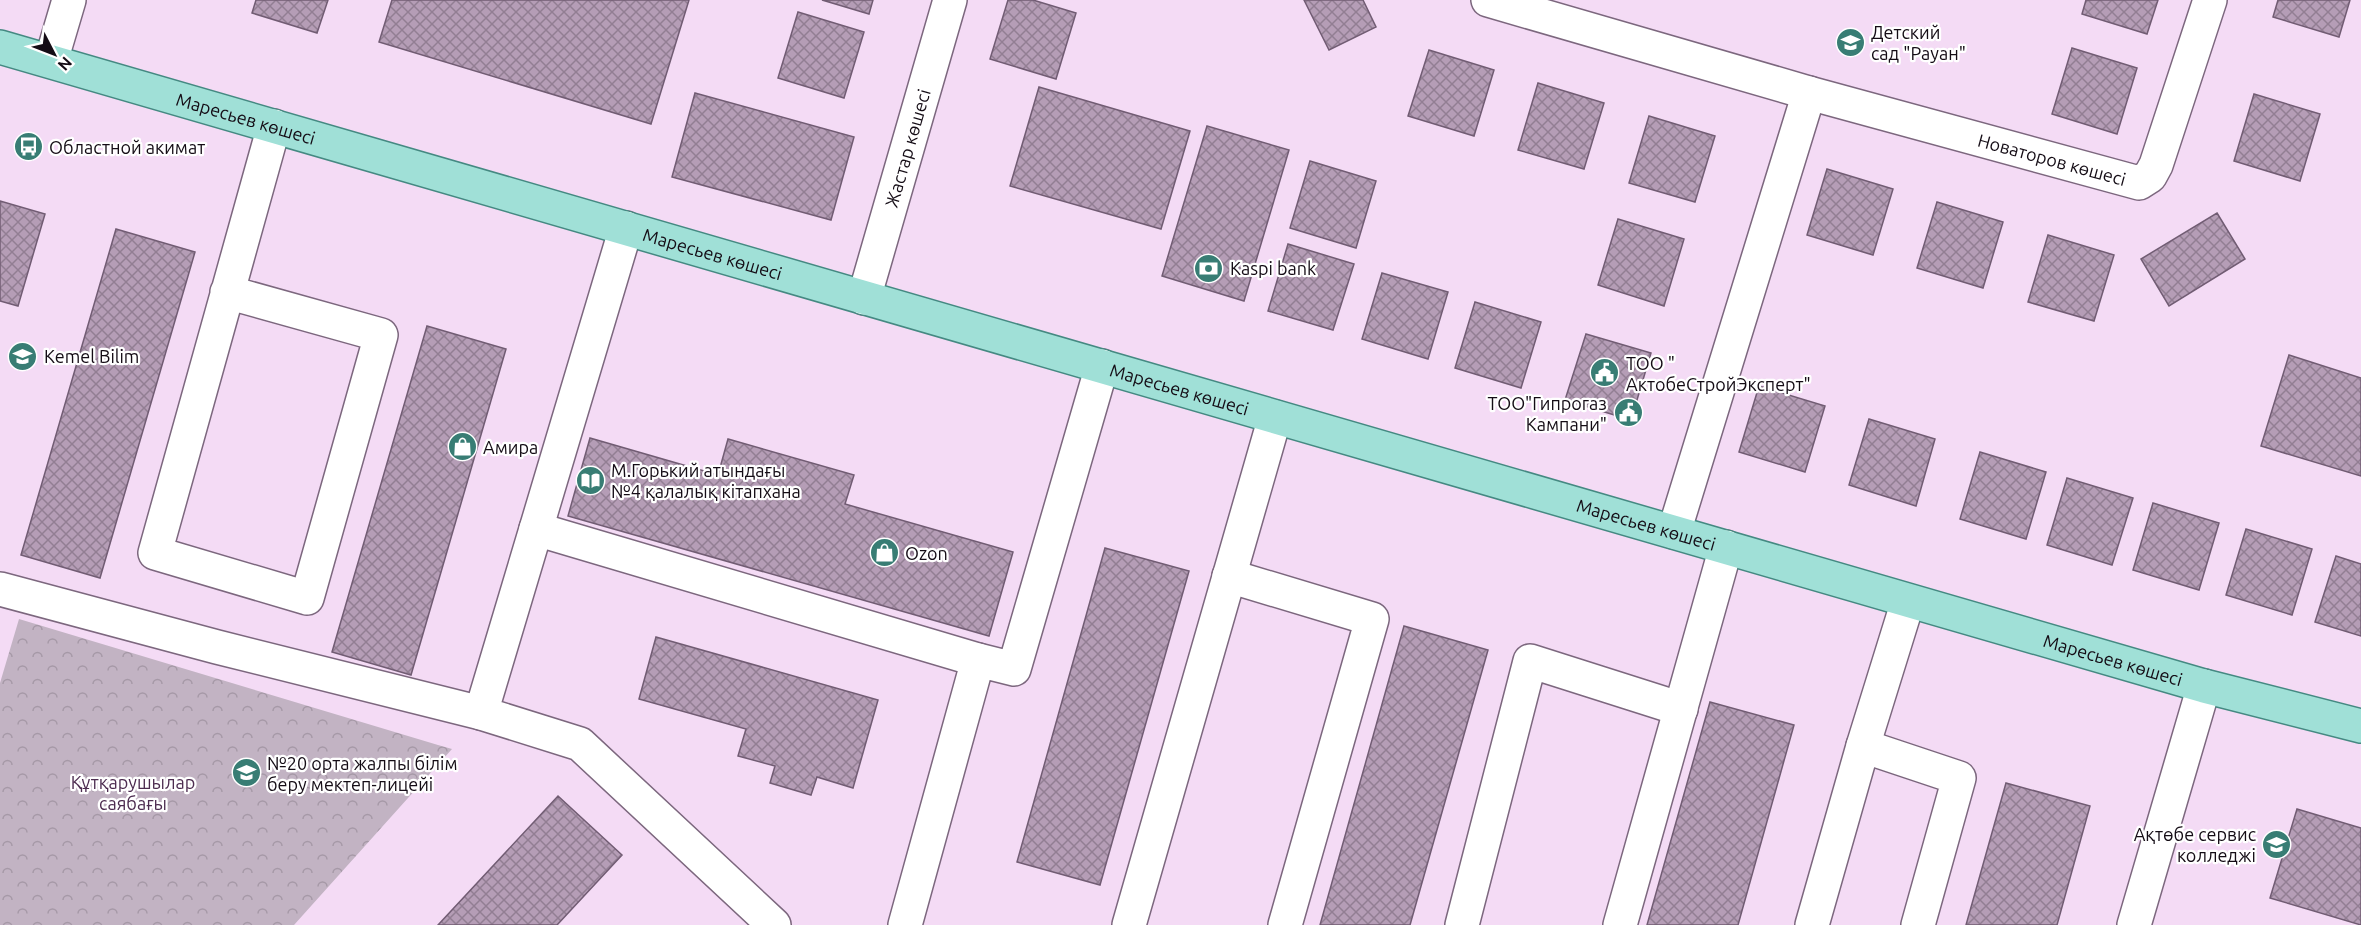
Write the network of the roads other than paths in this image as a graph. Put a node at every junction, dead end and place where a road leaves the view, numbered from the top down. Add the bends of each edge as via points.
1 (69, 0) edge
2 (950, 0) edge
3 (1488, 0) edge
4 (2210, 0) edge
5 (0, 47) edge
6 (51, 62) junction
7 (1809, 93) junction
8 (273, 126) junction
9 (626, 228) junction
10 (227, 292) junction
11 (864, 298) junction
12 (1102, 366) junction
13 (1275, 417) junction
14 (536, 529) junction
15 (1674, 532) junction
16 (1726, 547) junction
17 (1229, 576) junction
18 (0, 588) edge
19 (1908, 600) junction
20 (978, 660) junction
21 (2204, 686) junction
22 (1681, 709) junction
23 (481, 713) junction
24 (2361, 726) edge
25 (1863, 746) junction
26 (774, 925) edge
27 (905, 925) edge
28 (1129, 925) edge
29 (1285, 925) edge
30 (1462, 925) edge
31 (1620, 925) edge
32 (1812, 925) edge
33 (1918, 925) edge
34 (2134, 925) edge

1 - 6 street
2 - 11 street, Жастар көшесі
3 - 7 street, Новаторов көшесі
4 - 7 street, Новаторов көшесі via 2157,165 2139,183
5 - 6 main road, Маресьев көшесі
6 - 8 main road, Маресьев көшесі
7 - 15 street
8 - 9 main road, Маресьев көшесі
8 - 10 street
9 - 11 main road, Маресьев көшесі
9 - 14 street
10 - 10 street via 155,553 307,598 381,335
11 - 12 main road, Маресьев көшесі
12 - 13 main road, Маресьев көшесі
12 - 20 street via 1014,669
13 - 15 main road, Маресьев көшесі
13 - 17 street
14 - 20 street
14 - 23 street
15 - 16 main road, Маресьев көшесі
16 - 19 main road, Маресьев көшесі
16 - 22 street
17 - 28 street
17 - 29 street via 1372,619
18 - 23 street
19 - 21 main road, Маресьев көшесі
19 - 25 street
20 - 27 street
21 - 24 main road, Маресьев көшесі
21 - 34 street
22 - 30 street via 1530,661
22 - 31 street
23 - 26 street via 580,744
25 - 32 street
25 - 33 street via 1959,778

